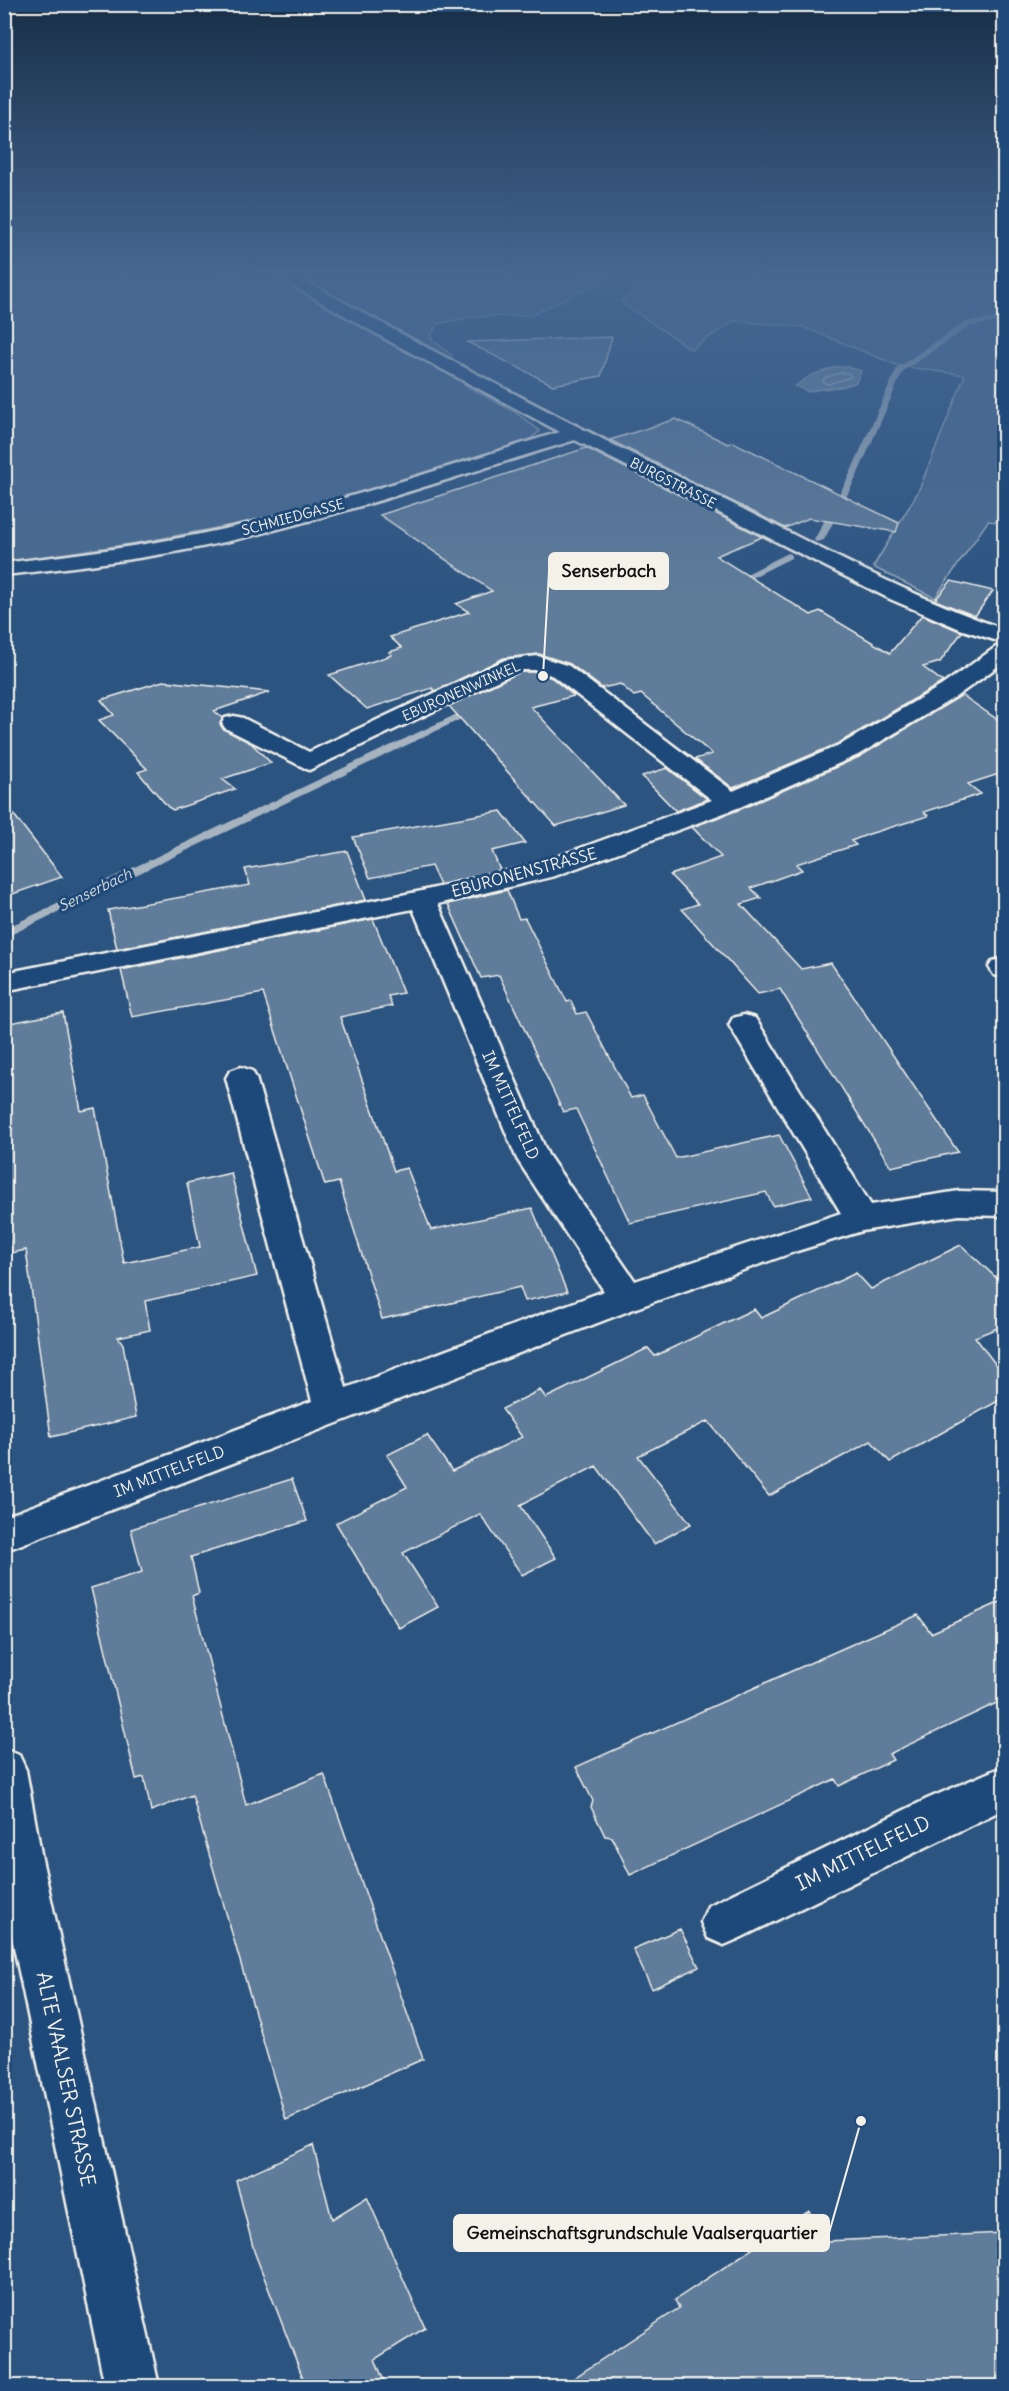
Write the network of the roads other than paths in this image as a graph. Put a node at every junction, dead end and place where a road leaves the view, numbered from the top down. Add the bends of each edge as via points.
1 (491, 389) edge
2 (575, 434) junction
3 (4, 569) edge
4 (1005, 636) edge
5 (1005, 652) edge
6 (234, 723) dead end
7 (731, 802) junction
8 (422, 899) junction
9 (4, 982) edge
10 (744, 1025) dead end
11 (241, 1078) dead end
12 (1005, 1204) edge
13 (862, 1219) junction
14 (627, 1297) junction
15 (333, 1408) junction
16 (4, 1534) edge
17 (4, 1770) edge
18 (1005, 1787) edge
19 (724, 1922) dead end
20 (132, 2386) edge

1 - 2 street, BURGSTRASSE
2 - 3 street, SCHMIEDGASSE via 255,529 180,544
2 - 4 street, BURGSTRASSE via 906,598
5 - 7 street, EBURONENSTRASSE via 949,691 849,750
6 - 7 street, EBURONENWINKEL via 309,762 513,665 544,662
7 - 8 street, EBURONENSTRASSE via 645,837 545,870
8 - 9 street, EBURONENSTRASSE
8 - 14 street, IM MITTELFELD via 533,1159
10 - 13 street
11 - 15 street
12 - 13 street, IM MITTELFELD via 959,1203
13 - 14 street, IM MITTELFELD
14 - 15 street, IM MITTELFELD
15 - 16 street, IM MITTELFELD
17 - 20 street, ALTE VAALSER STRASSE via 19,1859
18 - 19 street, IM MITTELFELD

